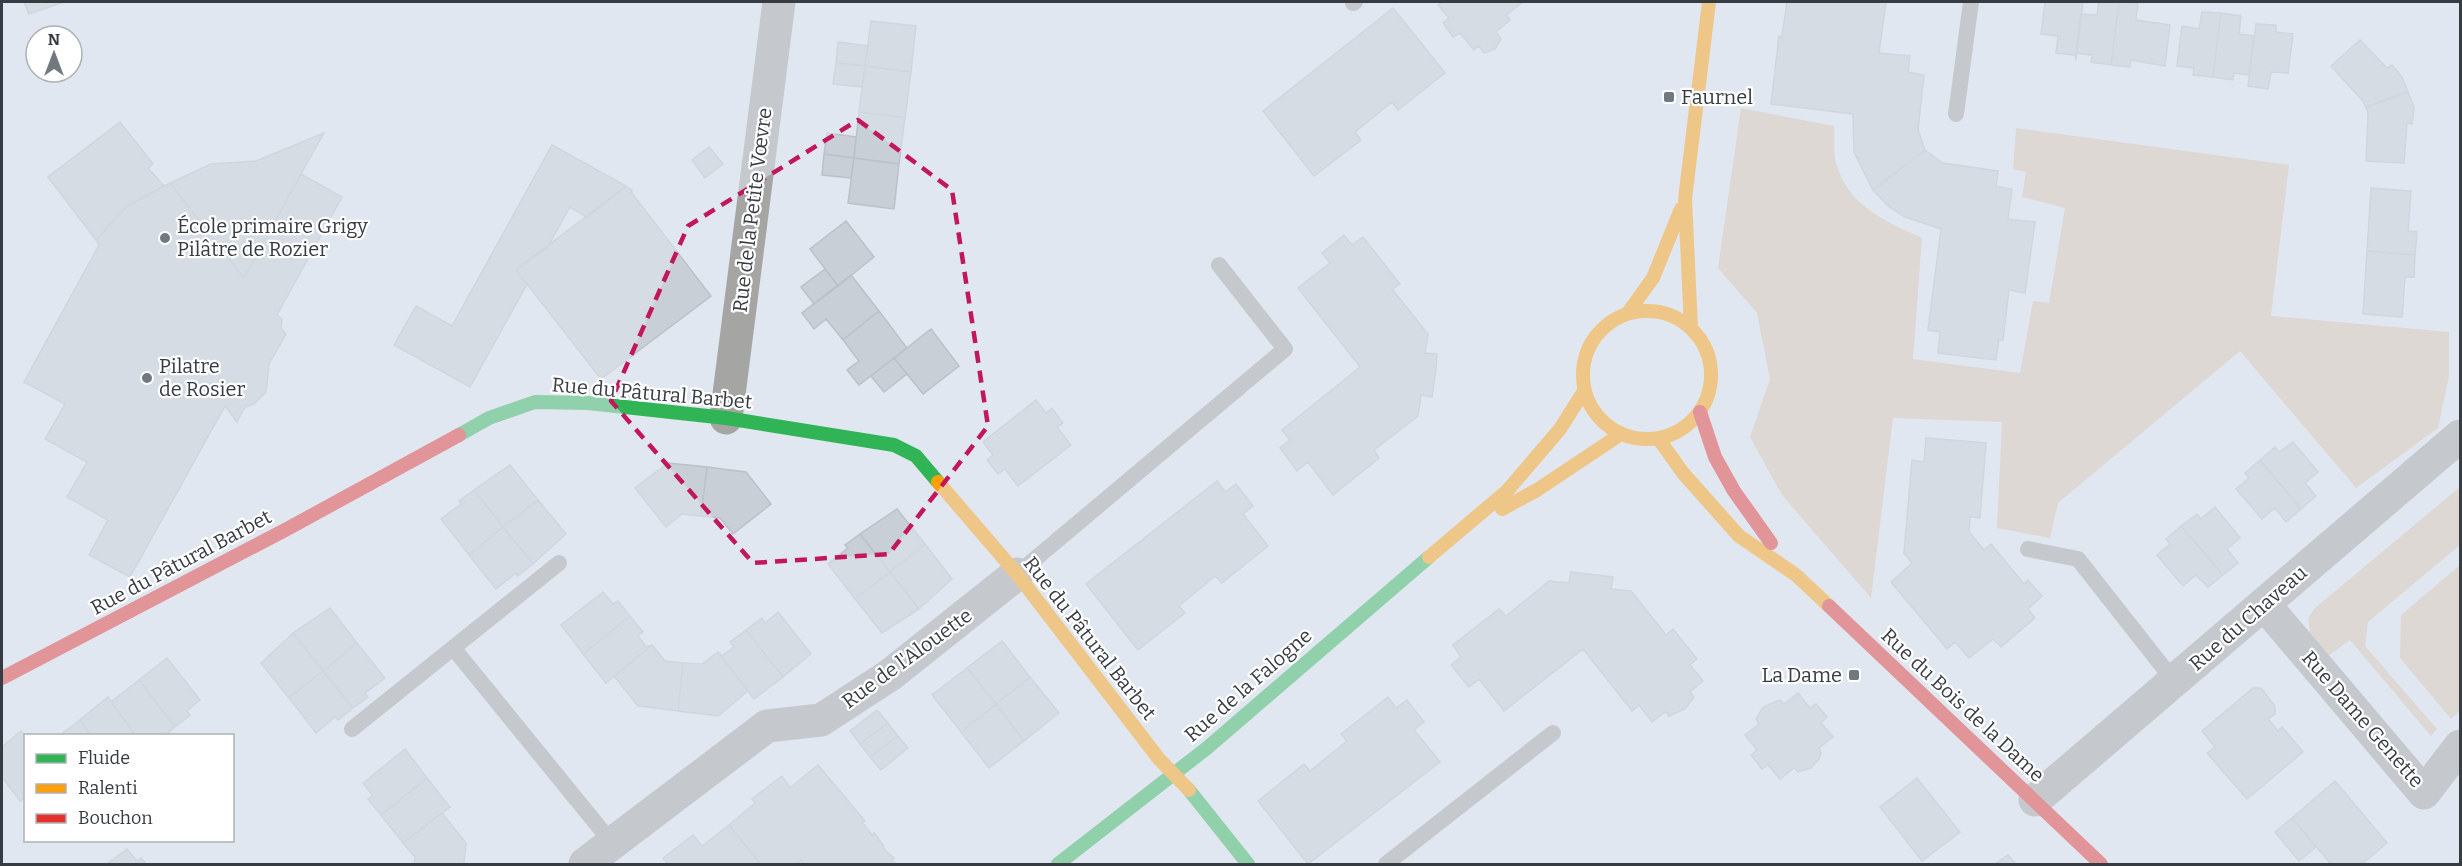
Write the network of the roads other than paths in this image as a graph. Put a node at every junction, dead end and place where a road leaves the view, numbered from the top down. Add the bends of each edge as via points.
1 (779, 2) edge
2 (1709, 2) edge
3 (1971, 2) edge
4 (1956, 114) dead end
5 (1685, 199) junction
6 (1220, 265) dead end
7 (1627, 314) junction
8 (1691, 328) junction
9 (1584, 391) junction
10 (1700, 412) junction
11 (726, 418) junction
12 (1621, 434) junction
13 (2460, 436) edge
14 (1658, 438) junction
15 (1461, 532) junction
16 (2028, 549) dead end
17 (559, 563) dead end
18 (1017, 574) junction
19 (1796, 575) junction
20 (2264, 604) junction
21 (454, 649) junction
22 (2, 678) edge
23 (2174, 681) junction
24 (352, 729) dead end
25 (1553, 733) dead end
26 (2460, 746) edge
27 (1173, 774) junction
28 (2035, 800) junction
29 (612, 843) junction
30 (585, 864) edge
31 (1058, 864) edge
32 (1248, 864) edge
33 (1386, 864) edge
34 (2101, 864) edge

1 - 11 street, Rue de la Petite Vœvre
2 - 5 street
3 - 4 lane
5 - 7 street via 1657,273 1644,297
5 - 8 street
6 - 18 lane via 1285,349
7 - 8 street via 1661,312
7 - 9 street via 1596,336 1586,353
8 - 10 street via 1710,359 1712,377
9 - 12 street via 1592,409
9 - 15 street, Rue de la Falogne via 1530,466
10 - 14 street via 1674,434
10 - 19 street, Rue du Bois de la Dame via 1714,457 1734,491
11 - 18 street, Rue du Pâtural Barbet via 904,449 925,464
11 - 22 street, Rue du Pâtural Barbet via 588,403 535,402 489,418
12 - 14 street via 1639,439
12 - 15 street, Rue de la Falogne via 1537,490
13 - 20 street, Rue du Chaveau
14 - 19 street, Rue du Bois de la Dame via 1683,473 1739,536
15 - 27 street, Rue de la Falogne
16 - 23 lane via 2078,559
17 - 21 lane
18 - 27 street, Rue du Pâtural Barbet
18 - 29 street, Rue de l'Alouette via 890,675 820,720 767,726
19 - 28 street, Rue du Bois de la Dame
20 - 23 street, Rue du Chaveau
20 - 26 street, Rue Dame Genette via 2424,793
21 - 24 lane
21 - 29 lane
23 - 28 street, Rue du Chaveau
25 - 33 lane
27 - 31 street, Rue de la Falogne
27 - 32 street, Rue du Pâtural Barbet
28 - 34 street, Rue du Bois de la Dame
29 - 30 street, Rue de l'Alouette

